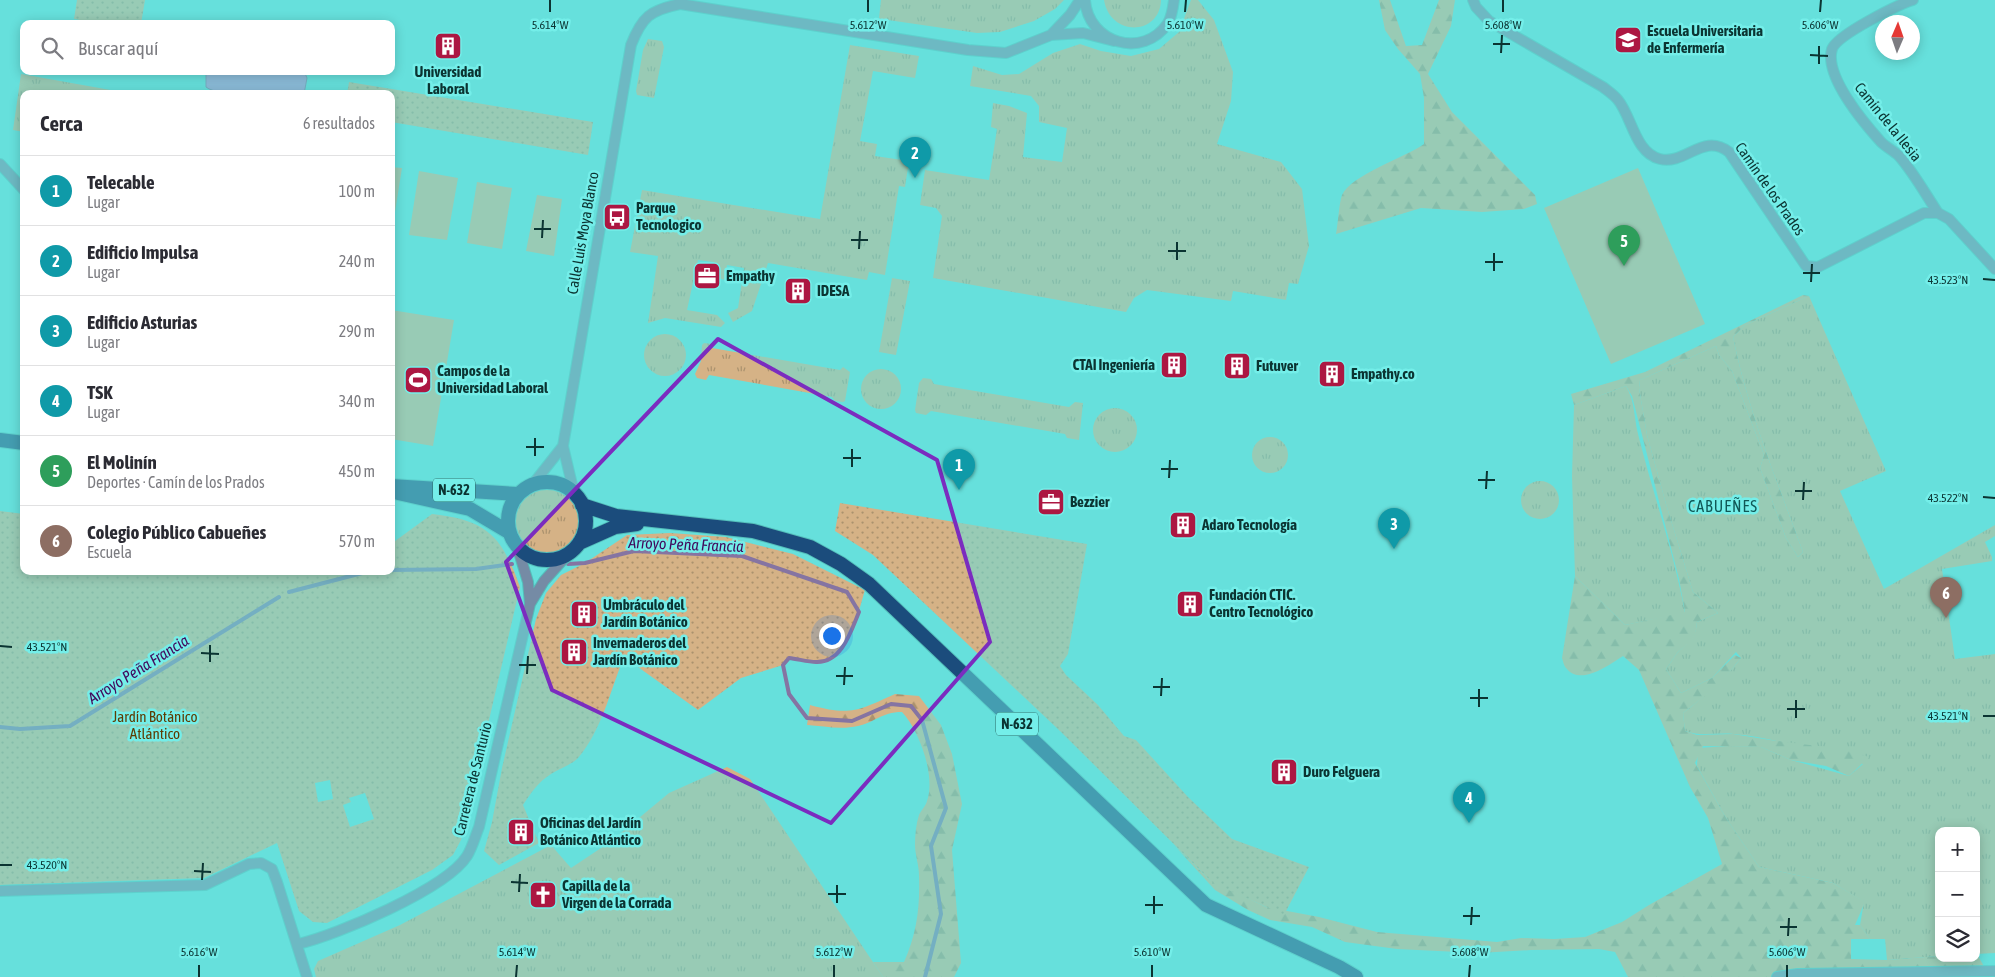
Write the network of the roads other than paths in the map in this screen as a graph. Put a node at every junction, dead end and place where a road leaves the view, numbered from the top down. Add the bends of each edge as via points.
1 (1080, 0) edge
2 (1085, 0) edge
3 (1174, 0) edge
4 (1473, 0) edge
5 (1913, 0) edge
6 (1051, 35) junction
7 (1114, 41) junction
8 (0, 164) edge
9 (20, 186) edge
10 (1938, 213) junction
11 (1995, 269) edge
12 (0, 440) edge
13 (20, 442) edge
14 (563, 446) junction
15 (533, 484) junction
16 (395, 486) edge
17 (395, 493) edge
18 (574, 493) junction
19 (517, 494) junction
20 (582, 505) junction
21 (659, 522) junction
22 (507, 531) junction
23 (580, 543) junction
24 (518, 549) junction
25 (569, 554) junction
26 (530, 604) junction
27 (0, 892) edge
28 (298, 944) junction
29 (1995, 971) edge
30 (307, 977) edge
31 (1356, 977) edge
32 (1777, 977) edge

1 - 6 street
2 - 7 street via 1093,25
3 - 7 street via 1167,24 1156,35 1138,43
4 - 10 street, Camín de los Prados via 1489,20 1603,87 1618,100 1640,142 1660,159 1674,158 1709,145 1721,146 1729,152 1806,266 1818,267 1924,213
5 - 10 street, Camín de la Ilesia via 1844,36 1833,47 1831,57 1836,77 1851,105 1882,142 1899,156
6 - 7 street via 1082,33
6 - 14 street, Calle Luis Moya Blanco via 1006,53 968,50 680,4 653,12 638,27 631,45
8 - 9 street
10 - 11 street via 1949,219
12 - 13 highway
14 - 15 street, Calle Luis Moya Blanco
14 - 18 street, Calle Luis Moya Blanco
15 - 18 highway via 554,482
15 - 19 highway
16 - 19 highway, N-632
17 - 22 highway, N-632 via 470,509
18 - 20 highway
19 - 22 highway via 509,510
20 - 21 highway, N-632 via 616,516
20 - 23 highway via 586,518
21 - 23 highway, N-632 via 615,527
21 - 31 highway, N-632 via 753,531 810,547 841,564 876,591 1206,904
22 - 24 highway, N-632
23 - 25 highway, N-632
24 - 25 highway via 542,560
24 - 26 street, Carretera de Santurio via 528,582
25 - 26 street, Carretera de Santurio via 544,581
26 - 28 street, Carretera de Santurio via 479,828 467,856 430,888 340,932
27 - 28 street via 206,885 249,864 261,863 272,869
28 - 30 street
29 - 32 street

